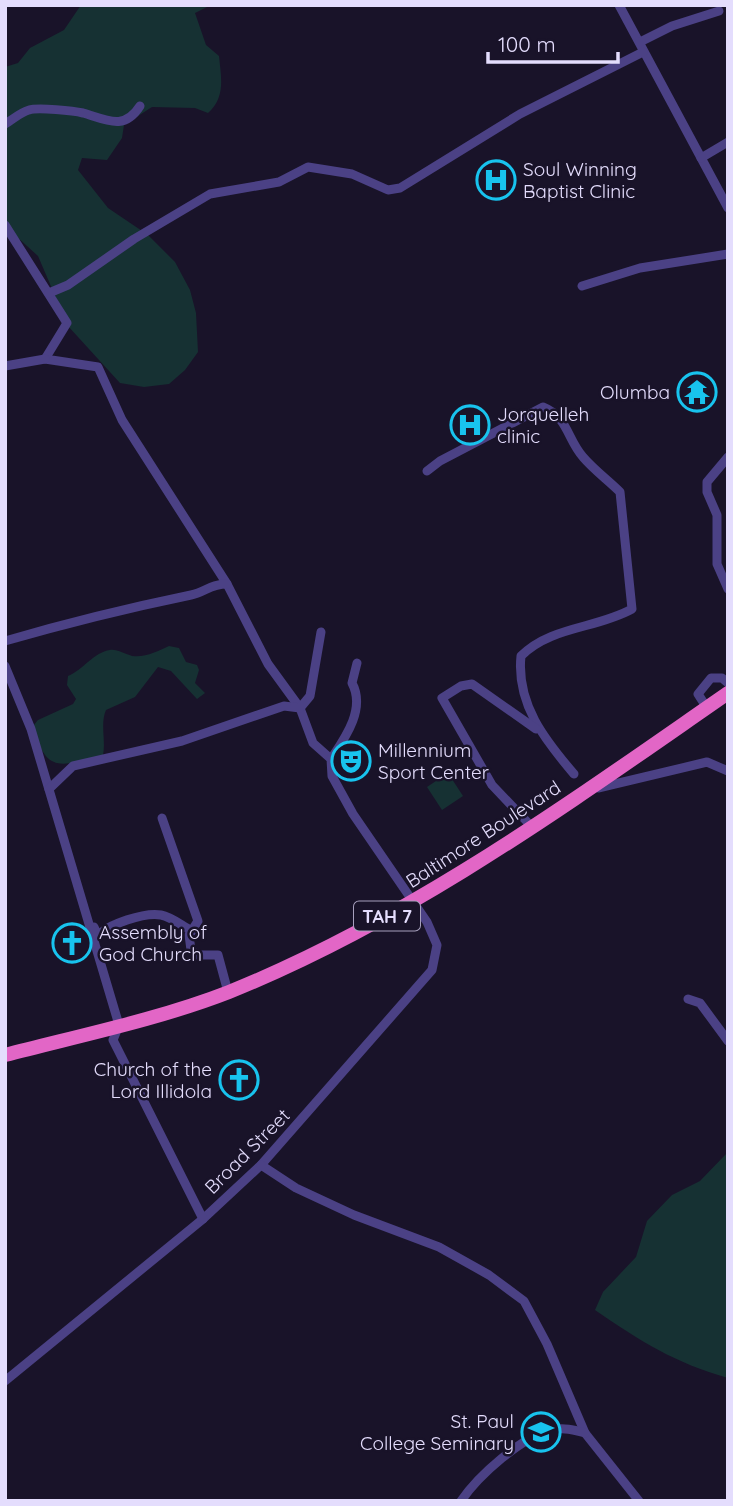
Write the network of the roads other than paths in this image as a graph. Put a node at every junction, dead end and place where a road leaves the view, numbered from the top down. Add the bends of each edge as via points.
1 (619, 5) edge
2 (719, 11) dead end
3 (640, 42) junction
4 (643, 52) junction
5 (140, 106) dead end
6 (5, 124) edge
7 (728, 142) edge
8 (701, 158) junction
9 (728, 208) edge
10 (5, 225) edge
11 (728, 254) edge
12 (582, 286) dead end
13 (49, 293) junction
14 (45, 359) junction
15 (5, 366) edge
16 (728, 457) edge
17 (427, 471) dead end
18 (227, 584) junction
19 (728, 589) edge
20 (321, 632) dead end
21 (5, 641) edge
22 (357, 663) dead end
23 (5, 666) edge
24 (728, 683) edge
25 (728, 693) edge
26 (300, 708) junction
27 (707, 708) junction
28 (540, 732) junction
29 (331, 759) junction
30 (42, 763) junction
31 (728, 771) edge
32 (574, 774) dead end
33 (583, 793) junction
34 (162, 818) dead end
35 (532, 827) junction
36 (411, 902) junction
37 (84, 903) junction
38 (192, 931) junction
39 (228, 992) junction
40 (688, 999) dead end
41 (119, 1025) junction
42 (728, 1041) edge
43 (5, 1055) edge
44 (261, 1165) junction
45 (202, 1219) junction
46 (5, 1381) edge
47 (585, 1433) junction
48 (461, 1501) edge
49 (639, 1501) edge

1 - 3 street
2 - 3 street
3 - 4 street
4 - 8 street
4 - 13 street via 520,114 400,188 388,190 352,174 308,167 279,181 210,194
5 - 6 street via 133,117 122,122 107,123 79,112 29,110
7 - 8 street
8 - 9 street
10 - 13 street
11 - 12 street via 640,268
13 - 14 street via 67,323
14 - 15 street
14 - 18 street via 98,368 122,420
16 - 19 street via 707,482 707,492 717,515 717,564
17 - 28 street via 543,407 565,423 582,456 620,492 632,609 600,623 542,638 521,656 523,692
18 - 21 street via 212,584 196,594 110,611
18 - 26 street via 268,664
20 - 26 street via 310,696
22 - 29 street via 352,727
23 - 30 street
24 - 27 street via 711,678 698,694
25 - 27 highway, Baltimore Boulevard / TAH 7
26 - 29 street via 313,743
26 - 30 street via 284,706 182,741 73,766 50,791
27 - 33 highway, Baltimore Boulevard / TAH 7
28 - 32 street
28 - 35 street via 472,684 442,698 492,785
29 - 36 street, Broad Street via 332,776 353,814
30 - 37 street
31 - 33 street via 708,762
33 - 35 highway, Baltimore Boulevard / TAH 7
34 - 38 street via 198,921
35 - 36 highway, Baltimore Boulevard / TAH 7
36 - 39 highway, Baltimore Boulevard / TAH 7 via 354,935
36 - 44 street, Broad Street via 437,945 432,970
37 - 38 street via 98,936 106,928 153,915
37 - 41 street
38 - 39 street via 193,953 218,955
39 - 41 highway, Baltimore Boulevard / TAH 7
40 - 42 street via 700,1003
41 - 43 highway, Baltimore Boulevard / TAH 7
41 - 45 street via 113,1040
44 - 45 street, Broad Street
44 - 47 street via 296,1188 354,1215 439,1247 524,1301
45 - 46 street, Broad Street
47 - 48 street via 553,1429 534,1436 488,1471
47 - 49 street

